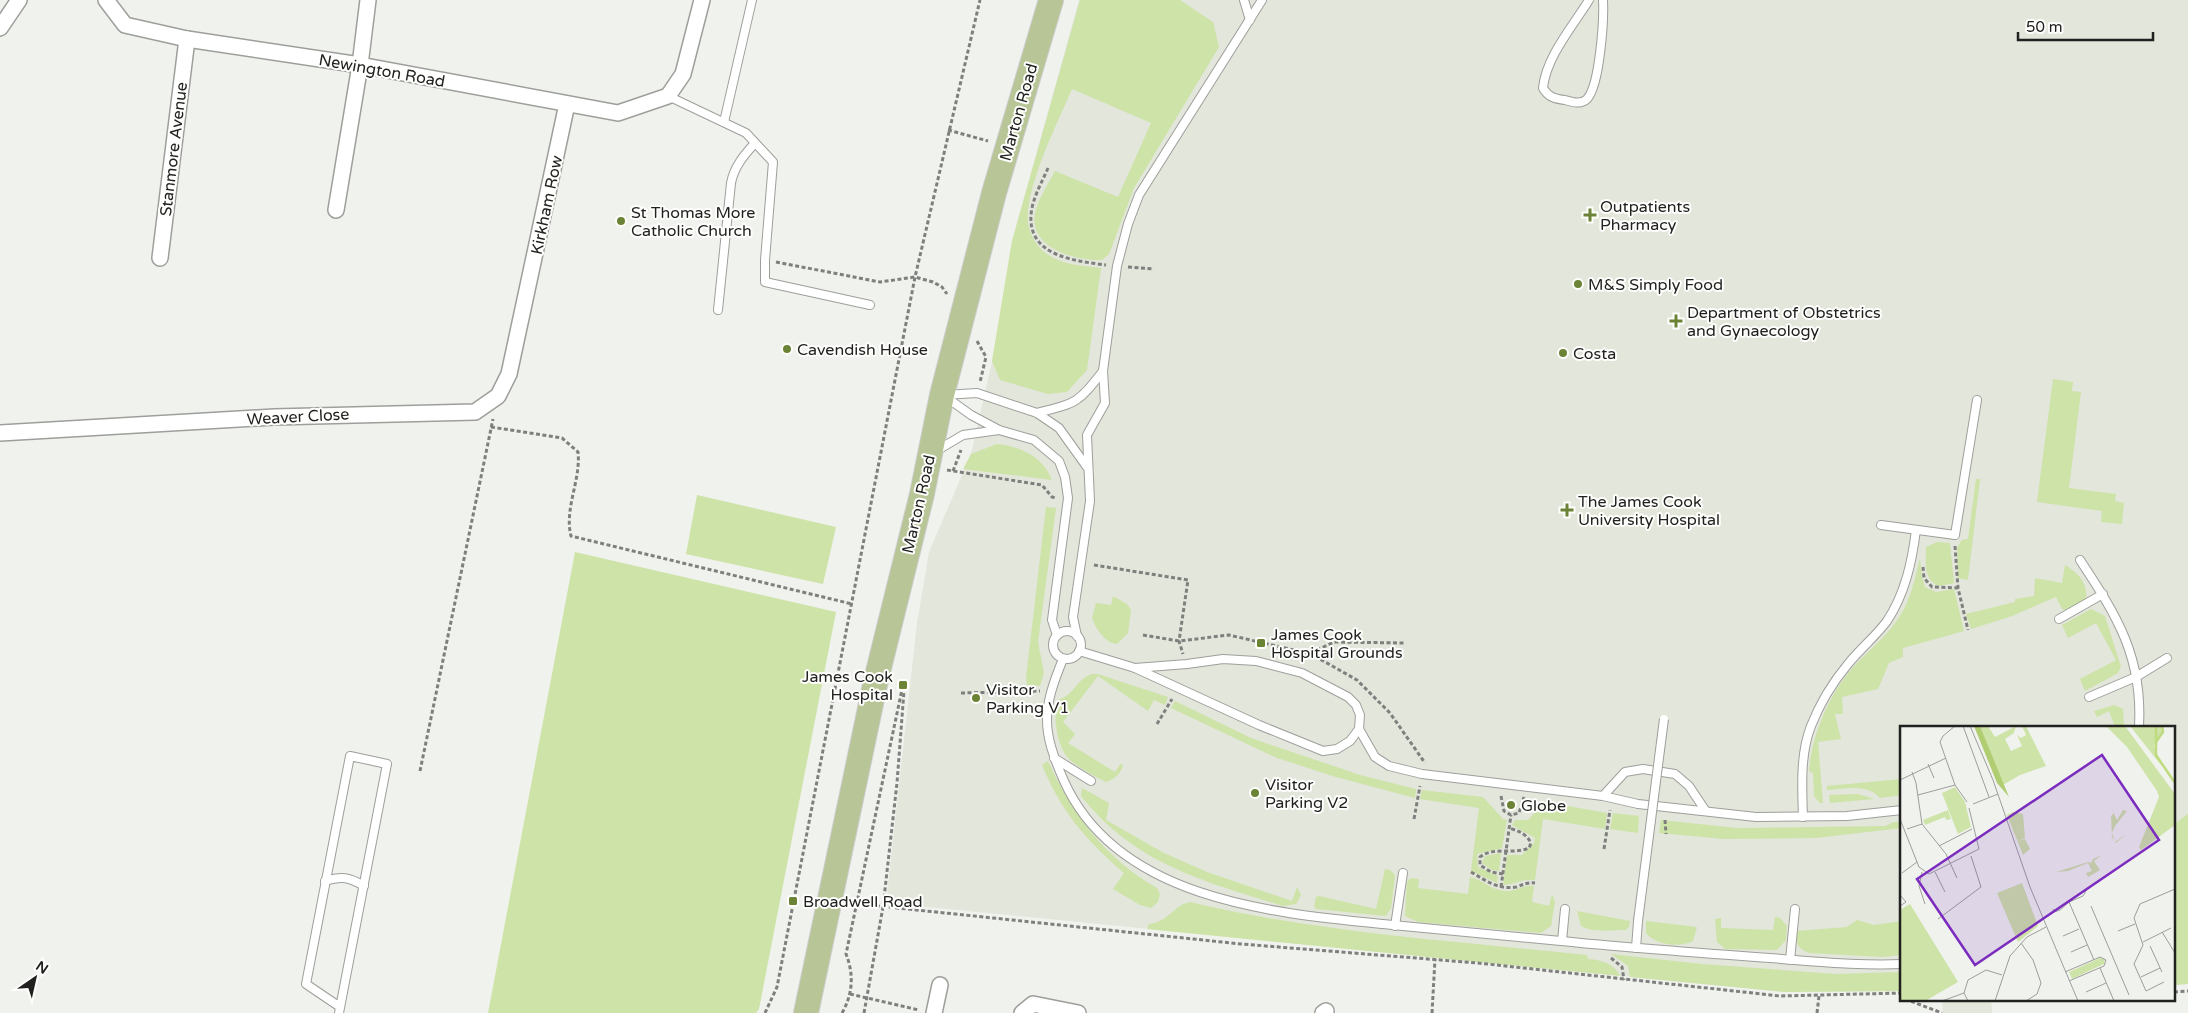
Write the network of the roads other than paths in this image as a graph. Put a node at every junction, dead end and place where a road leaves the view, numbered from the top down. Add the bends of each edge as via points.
1 (19, 0) edge
2 (106, 0) edge
3 (368, 0) edge
4 (702, 0) edge
5 (752, 0) edge
6 (1051, 0) edge
7 (1244, 0) edge
8 (1262, 0) edge
9 (1589, 0) edge
10 (1602, 0) edge
11 (1250, 20) junction
12 (0, 28) edge
13 (187, 39) junction
14 (360, 65) junction
15 (668, 96) junction
16 (567, 104) junction
17 (724, 122) junction
18 (755, 143) junction
19 (336, 210) dead end
20 (160, 258) dead end
21 (870, 305) dead end
22 (525, 306) joint
23 (718, 310) dead end
24 (1103, 371) junction
25 (942, 395) junction
26 (1977, 400) dead end
27 (1038, 413) junction
28 (999, 430) junction
29 (0, 433) edge
30 (929, 462) junction
31 (1088, 469) junction
32 (1881, 525) dead end
33 (1916, 530) junction
34 (2080, 560) dead end
35 (2103, 594) junction
36 (2059, 619) dead end
37 (1057, 635) junction
38 (1077, 636) junction
39 (1079, 651) junction
40 (2167, 658) dead end
41 (1063, 659) junction
42 (1135, 668) junction
43 (2136, 677) junction
44 (2089, 697) dead end
45 (1664, 719) dead end
46 (2139, 726) edge
47 (1359, 729) junction
48 (1054, 758) junction
49 (1091, 782) dead end
50 (1603, 796) junction
51 (1705, 810) junction
52 (1900, 810) edge
53 (1803, 817) junction
54 (1403, 873) dead end
55 (325, 882) junction
56 (364, 886) junction
57 (1565, 909) dead end
58 (1795, 909) dead end
59 (1395, 926) junction
60 (1562, 941) junction
61 (1636, 948) junction
62 (1790, 960) junction
63 (1900, 964) edge
64 (940, 985) dead end
65 (340, 1010) edge
66 (806, 1013) edge
67 (934, 1013) edge
68 (1022, 1013) edge
69 (1078, 1013) edge

1 - 12 street
2 - 13 street, Newington Road via 125,25
3 - 14 street
4 - 15 street via 683,74
5 - 17 lane
6 - 25 main road, Marton Road via 1008,146
7 - 11 lane
8 - 11 lane
9 - 10 lane via 1543,80 1543,88 1552,98 1578,103 1587,99 1591,92 1601,52
11 - 24 lane via 1139,195 1117,266
13 - 14 street, Newington Road
13 - 20 street, Stanmore Avenue
14 - 16 street, Newington Road
14 - 19 street
15 - 16 street, Newington Road via 618,113
15 - 17 lane
16 - 22 street, Kirkham Row
17 - 18 lane via 746,133
18 - 21 lane via 773,162 765,282
18 - 23 lane via 743,157 730,183
22 - 29 street, Weaver Close via 509,374 498,396 475,412 274,417
24 - 27 lane via 1084,396 1072,404
24 - 31 lane via 1104,403 1087,435
25 - 27 lane via 977,393
25 - 28 lane
25 - 30 main road, Marton Road
26 - 33 lane via 1955,535
27 - 31 lane via 1059,428
28 - 30 lane via 966,434
28 - 37 lane via 1034,440 1059,461 1065,477 1068,498 1052,620
30 - 66 main road, Marton Road via 876,680
31 - 38 lane via 1090,501 1073,617
32 - 33 lane
33 - 53 lane via 1902,593 1887,620 1848,663 1827,693 1811,727 1804,759
34 - 35 lane
35 - 36 lane
35 - 43 lane via 2126,641
37 - 38 lane via 1065,631
37 - 41 lane via 1052,646 1056,655
38 - 39 lane via 1081,644
39 - 41 lane via 1075,657
39 - 42 lane
40 - 43 lane
41 - 48 lane via 1046,706 1047,731
42 - 47 lane via 1322,750 1337,749 1350,741
42 - 47 lane via 1223,658 1256,661 1302,674 1348,697 1360,715
43 - 44 lane
43 - 46 lane via 2140,692
45 - 61 lane, bridge
47 - 50 lane via 1375,757 1389,766 1422,774
48 - 49 lane
48 - 59 lane via 1074,802 1107,840 1144,867 1181,886 1219,900 1306,917
50 - 51 lane via 1679,809
50 - 51 lane via 1625,772 1651,770 1675,774 1690,786
51 - 53 lane via 1756,817
52 - 53 lane
54 - 59 lane
55 - 56 lane via 339,877 350,878
55 - 56 lane via 350,756 387,764
55 - 65 lane via 306,984
56 - 65 lane
57 - 60 lane
58 - 62 lane
59 - 60 lane
60 - 61 lane
61 - 62 lane
62 - 63 lane
64 - 67 street
68 - 69 street via 1033,1004

